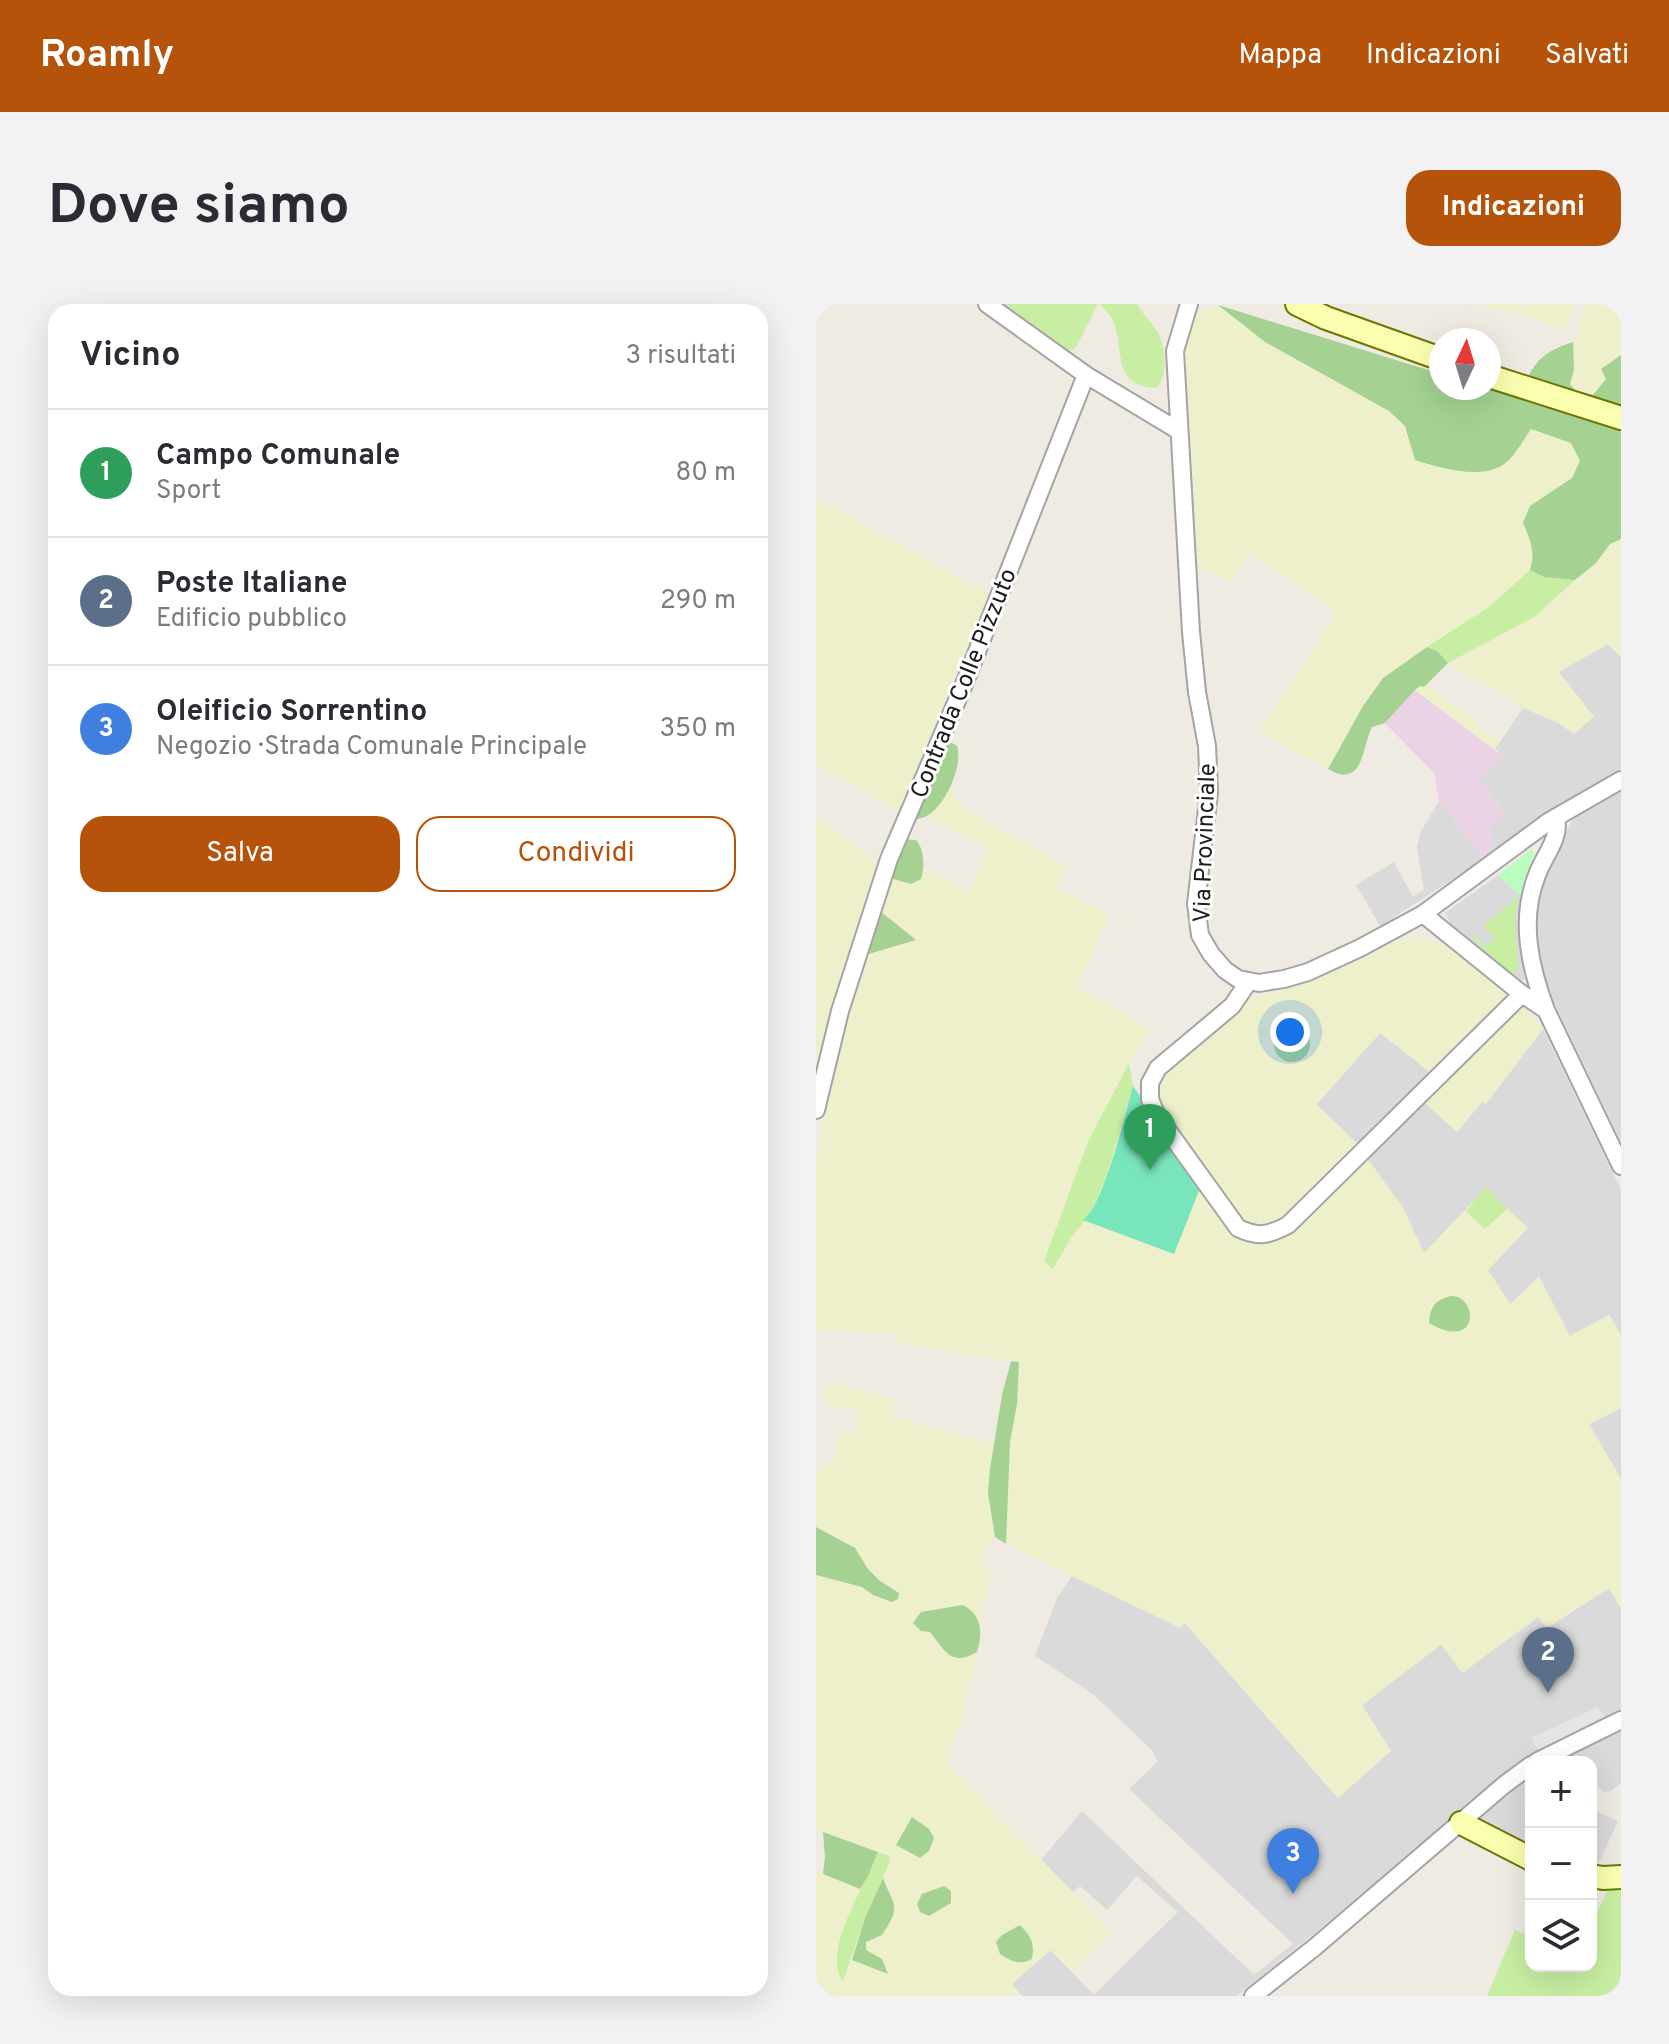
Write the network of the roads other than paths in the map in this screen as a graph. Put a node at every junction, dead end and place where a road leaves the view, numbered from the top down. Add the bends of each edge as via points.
1 (987, 304) edge
2 (1189, 304) edge
3 (1297, 304) edge
4 (1429, 355) edge
5 (1086, 375) junction
6 (1501, 380) edge
7 (1621, 418) edge
8 (1179, 431) junction
9 (1621, 780) edge
10 (1556, 817) junction
11 (1423, 914) junction
12 (1249, 981) junction
13 (1522, 994) junction
14 (1546, 1010) junction
15 (816, 1110) edge
16 (1621, 1166) edge
17 (1621, 1720) edge
18 (1549, 1756) edge
19 (1525, 1771) edge
20 (1461, 1823) junction
21 (1525, 1856) edge
22 (1597, 1877) edge
23 (1621, 1877) edge
24 (1261, 1994) edge

1 - 5 street
2 - 8 street, Via Provinciale via 1175,351
3 - 4 main road
5 - 8 street
5 - 15 street, Contrada Colle Pizzuto via 889,859 840,1011
6 - 7 main road
8 - 12 street, Via Provinciale via 1191,632 1209,792 1196,904 1200,935 1211,954 1225,970
9 - 10 street
10 - 11 street
10 - 14 street via 1557,833 1537,875 1528,917 1531,962
11 - 12 street via 1308,972
11 - 13 street
12 - 13 street via 1232,1006 1158,1068 1150,1099 1238,1228 1254,1235 1288,1225
13 - 14 street
14 - 16 street
17 - 18 street
19 - 20 street
20 - 21 main road
20 - 24 street
22 - 23 main road

